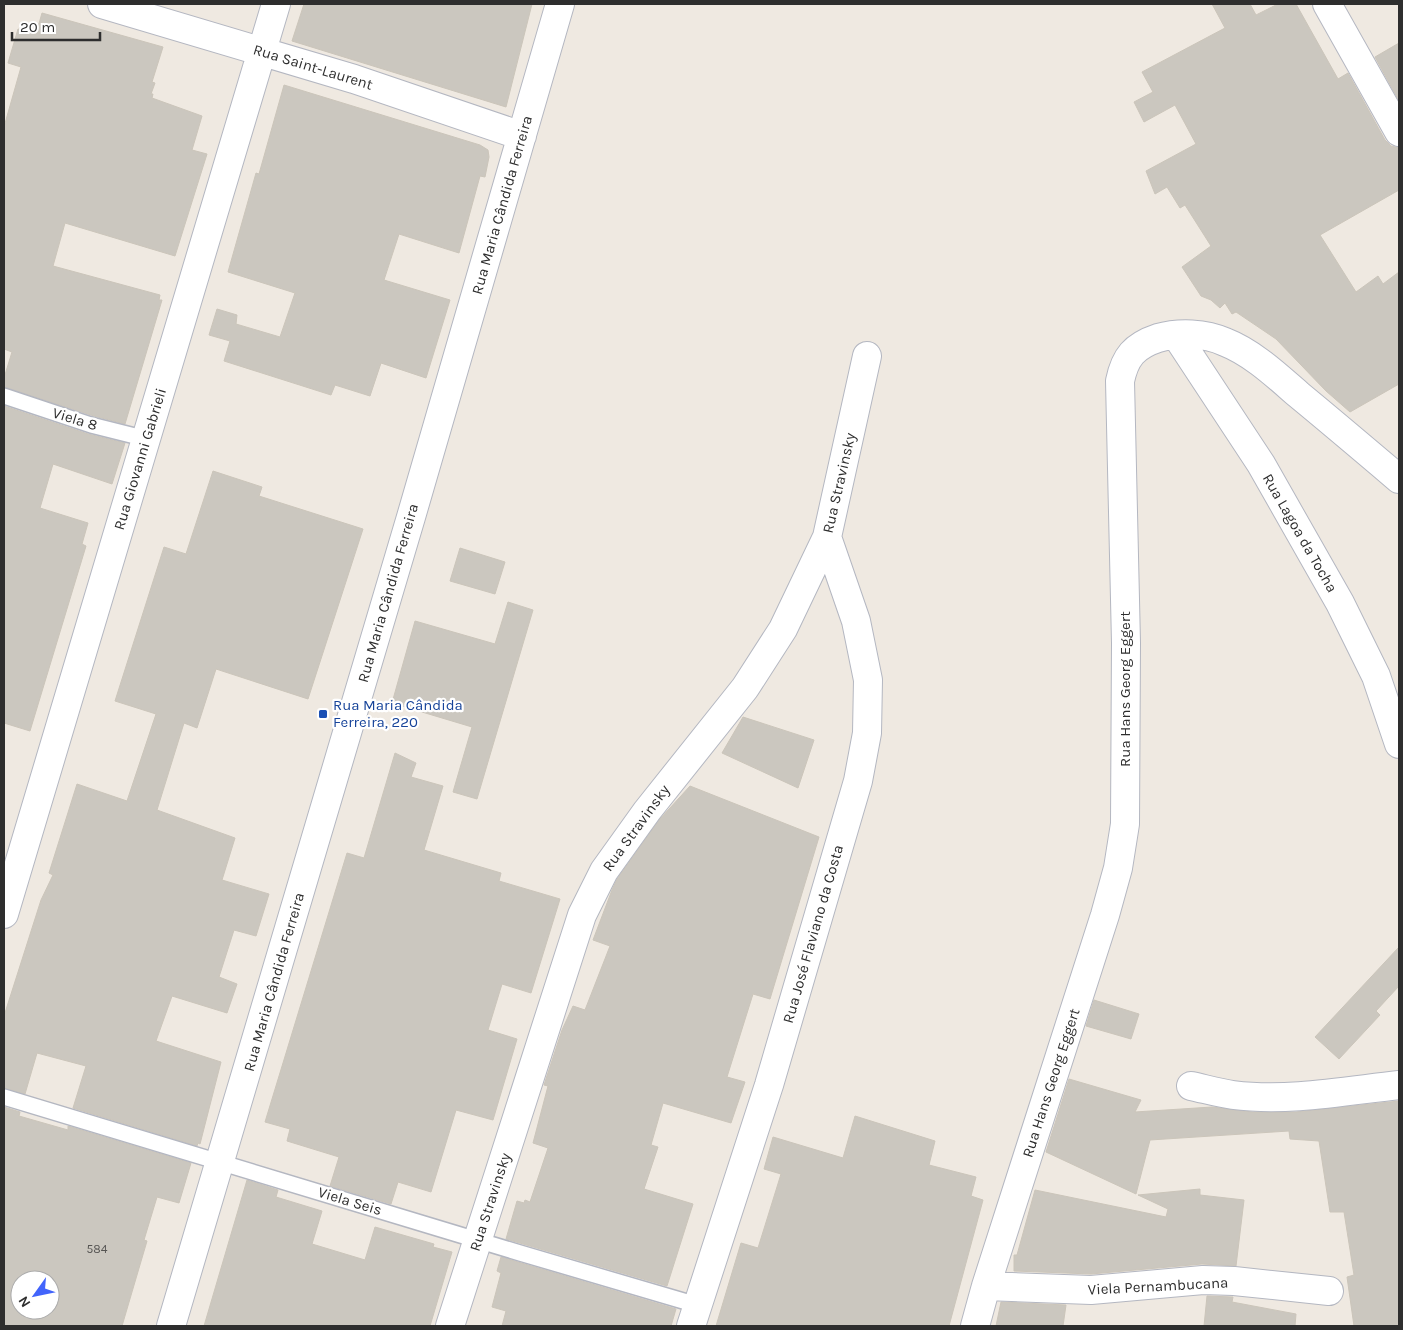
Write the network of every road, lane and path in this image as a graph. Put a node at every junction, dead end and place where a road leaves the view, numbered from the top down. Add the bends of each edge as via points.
1 (102, 4) edge
2 (276, 4) edge
3 (560, 4) edge
4 (1327, 4) edge
5 (262, 51) junction
6 (1399, 132) edge
7 (522, 136) junction
8 (1176, 335) junction
9 (867, 356) dead end
10 (4, 396) edge
11 (147, 439) junction
12 (1399, 478) edge
13 (827, 537) junction
14 (1399, 744) edge
15 (4, 914) edge
16 (1399, 1085) edge
17 (1191, 1086) dead end
18 (4, 1097) edge
19 (221, 1162) junction
20 (478, 1240) junction
21 (986, 1286) junction
22 (1330, 1291) dead end
23 (694, 1315) edge
24 (172, 1326) edge
25 (450, 1326) edge
26 (975, 1326) edge

1 - 5 street, Rua Saint-Laurent
2 - 5 street, Rua Giovanni Gabrieli
3 - 7 street, Rua Maria Cândida Ferreira
4 - 6 street
5 - 7 street, Rua Saint-Laurent
5 - 11 street, Rua Giovanni Gabrieli
7 - 19 street, Rua Maria Cândida Ferreira
8 - 12 street, Rua Hans Georg Eggert via 1206,335 1244,351
8 - 14 street, Rua Lagoa da Tocha via 1260,464 1340,603 1376,676
8 - 21 street, Rua Hans Georg Eggert via 1146,342 1134,351 1124,364 1120,381 1126,643 1125,824 1118,868
9 - 13 street, Rua Stravinsky
10 - 11 lane, Viela 8 via 91,425
11 - 15 street, Rua Giovanni Gabrieli
13 - 20 street, Rua Stravinsky via 783,629 745,688 647,811 604,871 582,915
13 - 23 street, Rua José Flaviano da Costa via 856,621 868,680 867,733 858,781 769,1085
16 - 17 street via 1259,1097
18 - 19 lane, Viela Seis
19 - 20 lane, Viela Seis
19 - 24 street, Rua Maria Cândida Ferreira
20 - 23 lane, Viela Seis
20 - 25 street, Rua Stravinsky
21 - 22 street, Viela Pernambucana via 1091,1290 1204,1280
21 - 26 street, Rua Hans Georg Eggert

